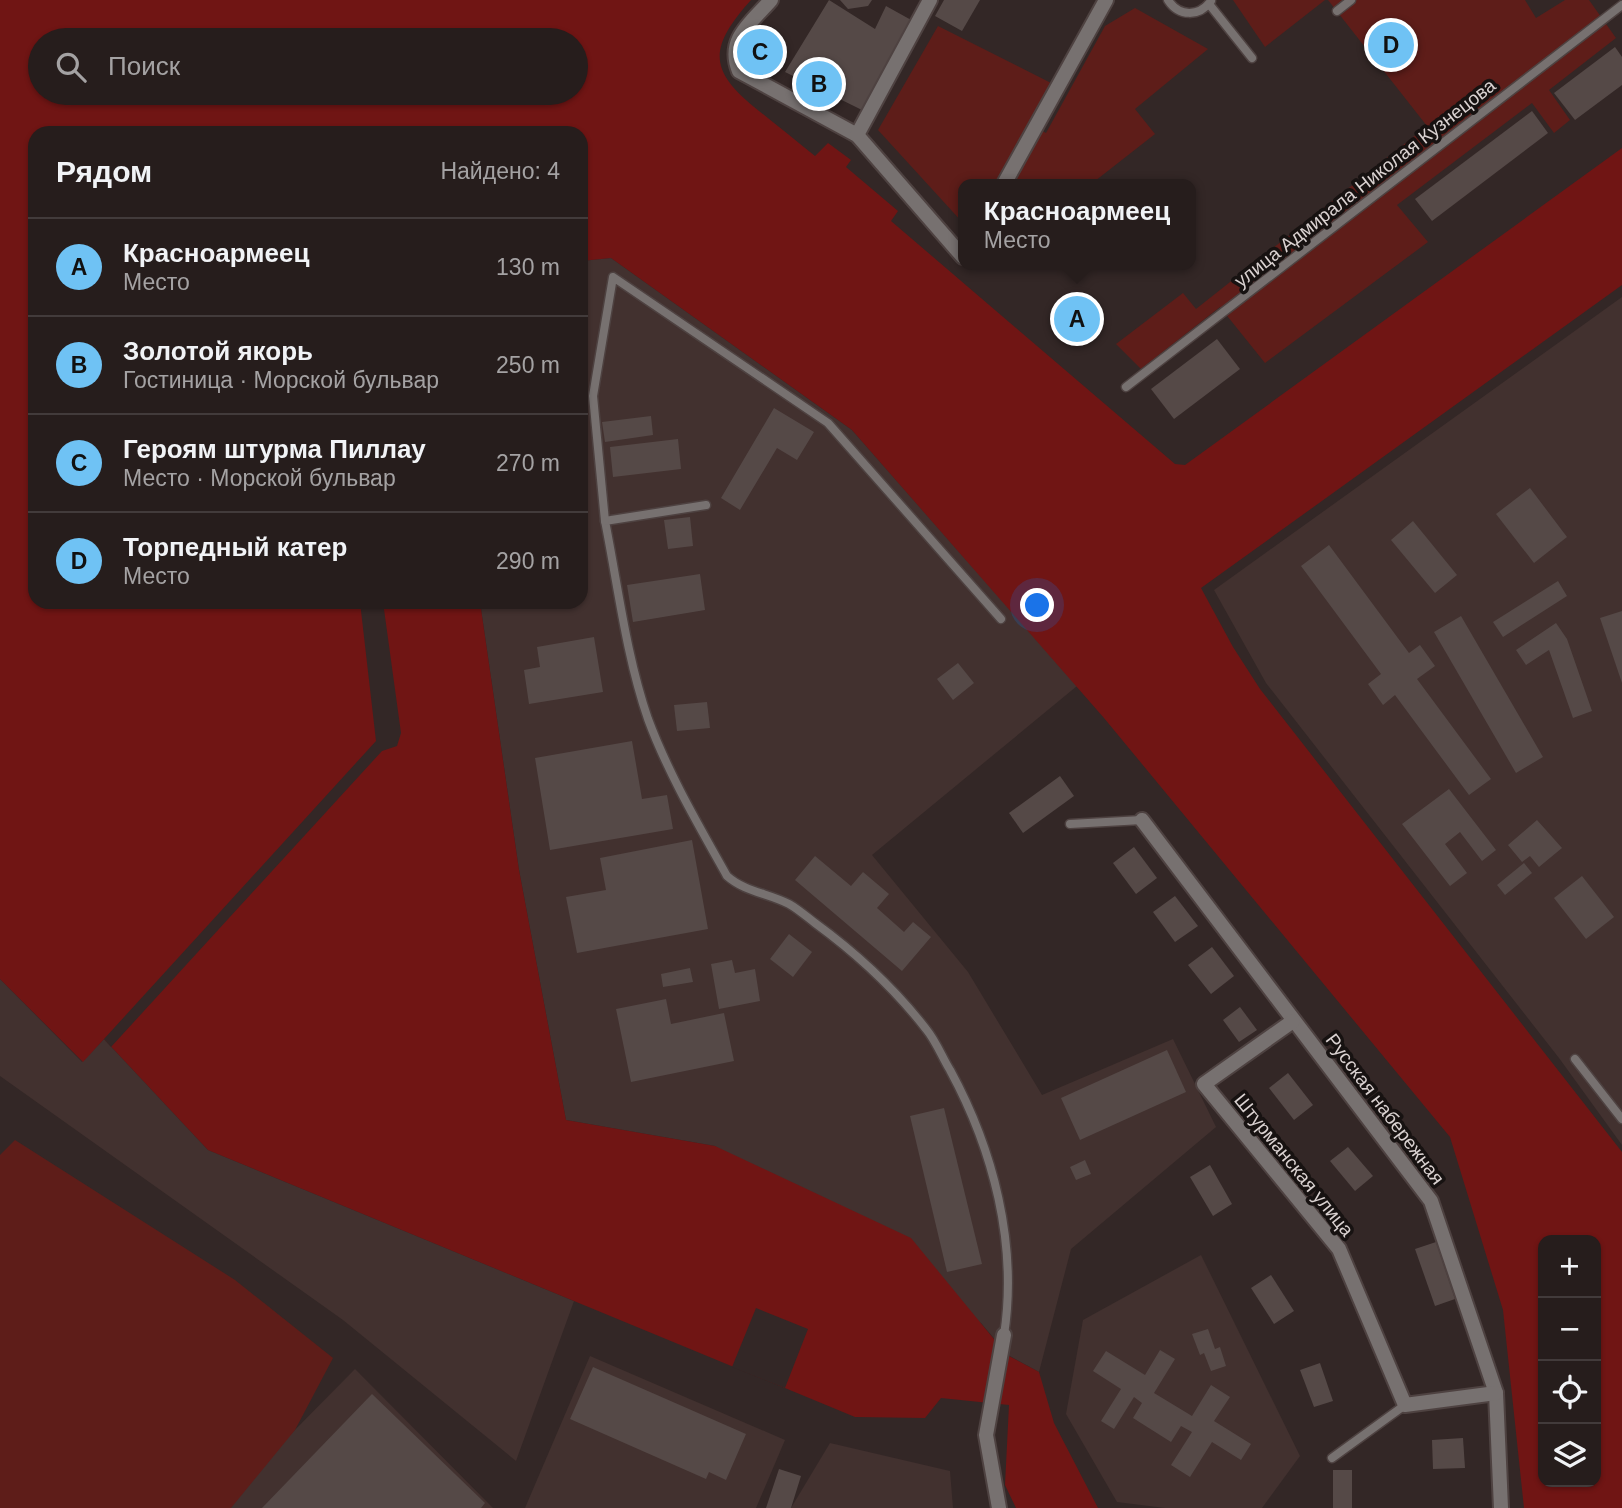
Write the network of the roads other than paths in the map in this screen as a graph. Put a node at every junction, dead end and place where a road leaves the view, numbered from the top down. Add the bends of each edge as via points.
1 (771, 0) edge
2 (930, 0) edge
3 (1106, 0) edge
4 (1168, 0) edge
5 (1351, 0) edge
6 (1210, 2) edge
7 (1622, 5) edge
8 (1337, 11) dead end
9 (1252, 58) dead end
10 (857, 135) junction
11 (1007, 179) edge
12 (958, 251) edge
13 (1126, 387) dead end
14 (706, 505) dead end
15 (605, 521) junction
16 (1000, 619) dead end
17 (1142, 820) joint
18 (1070, 824) dead end
19 (1293, 1021) junction
20 (1575, 1059) dead end
21 (1622, 1119) edge
22 (1004, 1335) joint
23 (1496, 1393) junction
24 (1405, 1405) junction
25 (1332, 1458) dead end
26 (999, 1508) edge
27 (1501, 1508) edge

1 - 10 street via 736,41 733,57 739,71
2 - 10 street
3 - 11 street
4 - 6 lane via 1180,16 1197,13
5 - 8 lane
6 - 9 lane
7 - 13 lane, улица Адмирала Николая Кузнецова
10 - 12 street
14 - 15 lane
15 - 16 lane via 593,397 613,277 828,423
15 - 22 lane via 648,717 727,876 738,886 789,904 889,986 928,1031 969,1105 995,1175 1005,1255 1008,1310
17 - 18 lane
17 - 19 street, Русская набережная
19 - 23 street, Русская набережная via 1432,1201
19 - 24 street, Штурманская улица via 1204,1084 1339,1250
20 - 21 lane
22 - 26 street via 986,1435
23 - 24 street
23 - 27 street, Русская набережная
24 - 25 lane

